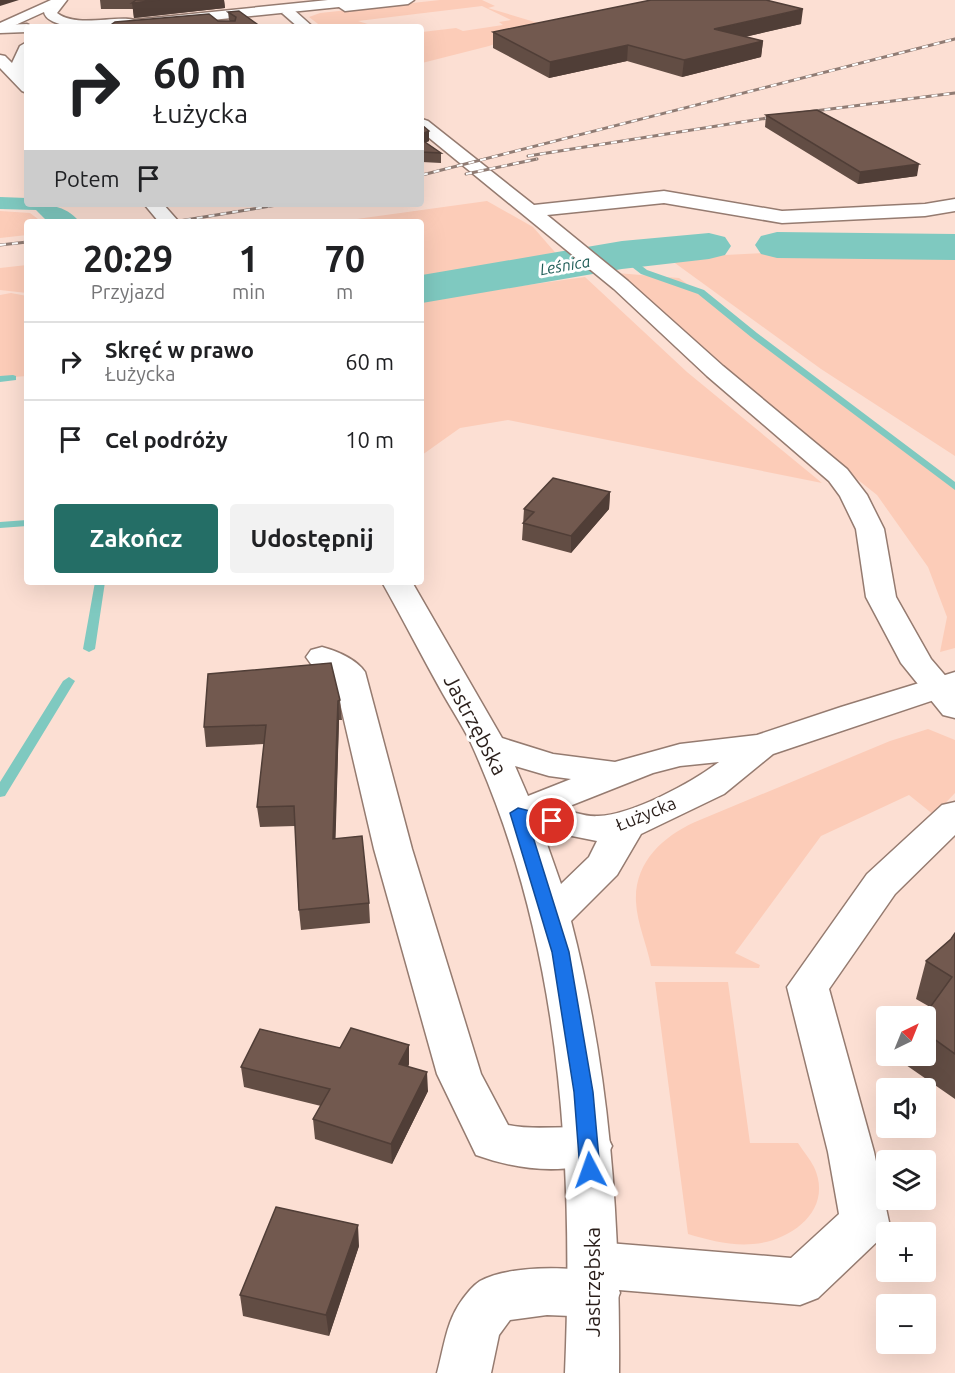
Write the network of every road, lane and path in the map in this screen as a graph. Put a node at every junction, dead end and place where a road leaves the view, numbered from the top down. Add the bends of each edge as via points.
1 (60, 0) edge
2 (365, 0) edge
3 (408, 0) edge
4 (289, 13) junction
5 (33, 19) edge
6 (0, 23) edge
7 (133, 23) junction
8 (82, 24) edge
9 (110, 24) edge
10 (126, 24) edge
11 (223, 24) edge
12 (302, 24) edge
13 (0, 29) edge
14 (24, 47) edge
15 (24, 52) edge
16 (0, 57) edge
17 (23, 76) edge
18 (424, 126) edge
19 (723, 190) dead end
20 (664, 197) junction
21 (955, 205) edge
22 (156, 207) edge
23 (532, 212) junction
24 (166, 219) edge
25 (399, 585) edge
26 (322, 657) dead end
27 (949, 693) edge
28 (489, 745) junction
29 (761, 746) junction
30 (616, 773) junction
31 (518, 813) junction
32 (955, 814) edge
33 (628, 825) junction
34 (551, 917) junction
35 (589, 1146) junction
36 (595, 1279) junction
37 (464, 1373) edge
38 (592, 1373) edge

1 - 5 main road
1 - 8 main road via 50,14 59,20
2 - 7 main road
3 - 4 main road
4 - 11 main road
4 - 12 main road
5 - 6 main road
5 - 13 main road
7 - 9 main road
7 - 10 main road
14 - 16 main road
15 - 17 main road via 20,60
16 - 17 main road
18 - 23 main road
19 - 20 main road
20 - 21 main road via 782,217
20 - 23 main road
22 - 24 main road
23 - 27 main road via 838,475 870,529 881,597 917,663
25 - 28 main road, Jastrzębska
26 - 35 main road via 350,672 393,849 459,1074 492,1141 542,1151
27 - 29 main road, Łużycka
28 - 30 main road via 549,765
28 - 31 main road, Jastrzębska
29 - 30 main road, Łużycka via 680,755
29 - 33 main road, Łużycka via 711,786
30 - 31 main road, Łużycka
31 - 33 main road, Łużycka via 596,829
31 - 34 main road, Jastrzębska
32 - 36 main road via 881,884 808,987 865,1222 800,1282
33 - 34 main road via 603,866
34 - 35 main road, Jastrzębska via 561,952
35 - 36 main road, Jastrzębska
36 - 37 main road via 496,1299 476,1324
36 - 38 main road, Jastrzębska

